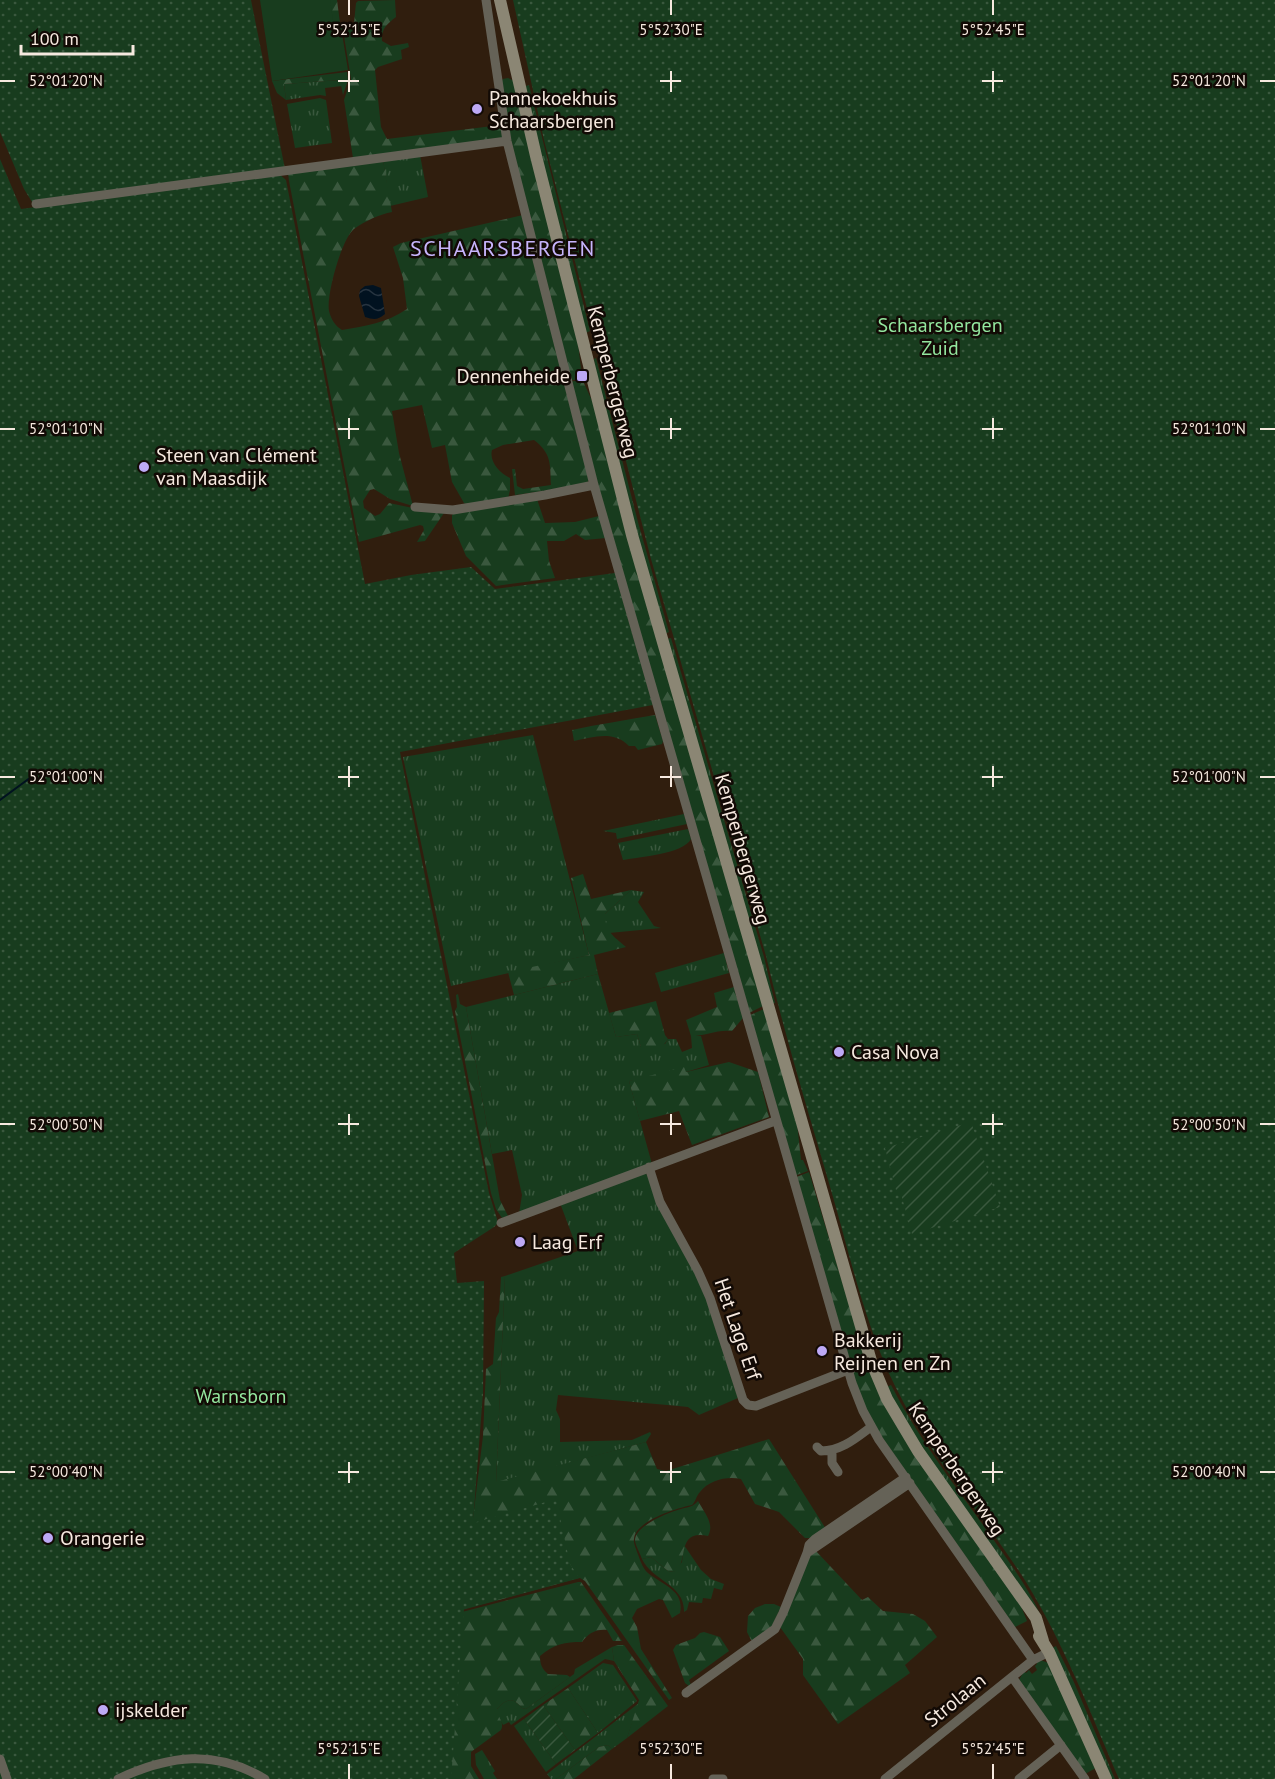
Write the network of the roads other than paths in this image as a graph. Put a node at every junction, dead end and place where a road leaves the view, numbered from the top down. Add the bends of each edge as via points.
1 (486, 0) edge
2 (501, 0) edge
3 (516, 73) junction
4 (497, 77) junction
5 (507, 141) junction
6 (36, 204) dead end
7 (594, 485) junction
8 (415, 507) dead end
9 (775, 1121) junction
10 (649, 1167) junction
11 (501, 1223) dead end
12 (871, 1361) junction
13 (848, 1370) junction
14 (871, 1427) junction
15 (817, 1447) dead end
16 (832, 1451) junction
17 (838, 1472) dead end
18 (908, 1480) junction
19 (1046, 1646) junction
20 (1033, 1660) junction
21 (1012, 1677) junction
22 (686, 1693) dead end
23 (1061, 1745) junction
24 (0, 1759) edge
25 (7, 1779) edge
26 (118, 1779) edge
27 (265, 1779) edge
28 (713, 1779) edge
29 (723, 1779) edge
30 (885, 1779) edge
31 (1019, 1779) edge
32 (1085, 1779) edge
33 (1106, 1779) edge

1 - 4 street
2 - 3 main road, Kemperbergerweg
3 - 4 street
3 - 12 main road, Kemperbergerweg via 629,524
4 - 5 street
5 - 6 street
5 - 7 street
7 - 8 street via 453,510
7 - 9 street
9 - 10 street
9 - 13 street
10 - 11 street
10 - 13 street, Het Lage Erf via 660,1202 710,1298 745,1403 756,1406
12 - 13 street
12 - 19 main road, Kemperbergerweg via 913,1444 1036,1618
13 - 14 street
14 - 16 street
14 - 18 street
15 - 16 street
16 - 17 street via 832,1462
18 - 20 street
18 - 22 street via 809,1549 775,1629
19 - 20 street, Strolaan
19 - 33 main road, Kemperbergerweg
20 - 21 street, Strolaan
21 - 23 street
21 - 30 street, Strolaan
23 - 31 street
23 - 32 street
24 - 25 street
26 - 27 street via 156,1764 197,1758 217,1759
28 - 29 street

